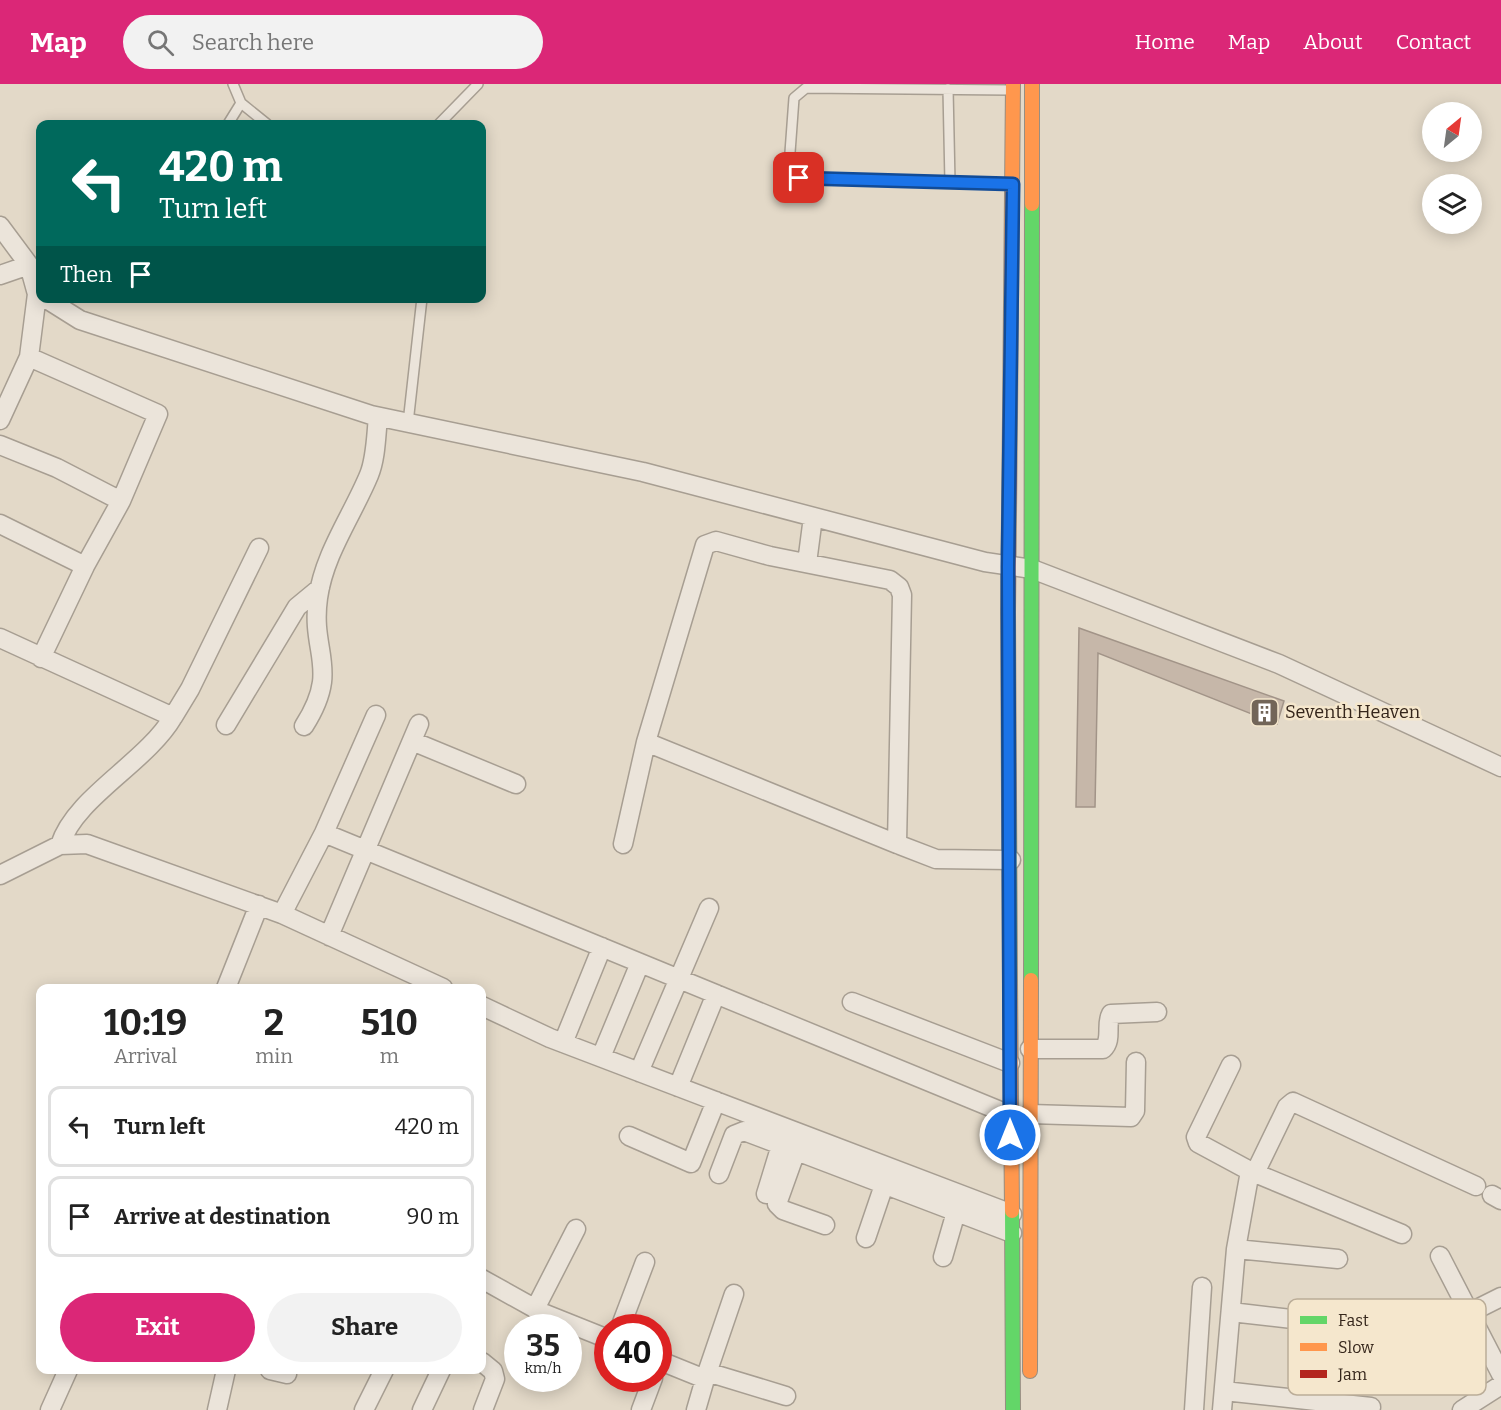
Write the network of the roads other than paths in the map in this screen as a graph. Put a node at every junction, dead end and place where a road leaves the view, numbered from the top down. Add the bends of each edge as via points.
1 (233, 84) edge
2 (478, 84) edge
3 (1032, 84) edge
4 (1013, 87) edge
5 (948, 90) junction
6 (241, 103) junction
7 (230, 120) edge
8 (262, 120) edge
9 (443, 120) edge
10 (950, 183) junction
11 (1013, 184) junction
12 (0, 226) edge
13 (29, 265) junction
14 (0, 275) edge
15 (36, 283) edge
16 (40, 303) edge
17 (52, 303) edge
18 (421, 303) edge
19 (29, 357) junction
20 (378, 417) junction
21 (0, 420) edge
22 (408, 423) junction
23 (0, 445) edge
24 (121, 501) junction
25 (813, 517) junction
26 (0, 525) edge
27 (259, 548) dead end
28 (807, 563) junction
29 (86, 566) junction
30 (1008, 567) junction
31 (1032, 569) junction
32 (320, 588) junction
33 (0, 638) edge
34 (41, 658) junction
35 (376, 715) dead end
36 (173, 717) junction
37 (419, 724) dead end
38 (226, 725) dead end
39 (304, 726) dead end
40 (412, 741) junction
41 (646, 742) junction
42 (1501, 767) edge
43 (516, 783) dead end
44 (324, 833) junction
45 (623, 844) dead end
46 (897, 844) junction
47 (60, 845) junction
48 (366, 851) junction
49 (1011, 860) junction
50 (0, 874) edge
51 (259, 905) junction
52 (709, 908) dead end
53 (282, 914) junction
54 (329, 936) junction
55 (602, 948) junction
56 (640, 963) junction
57 (678, 978) junction
58 (228, 984) edge
59 (434, 984) edge
60 (716, 994) junction
61 (852, 1002) dead end
62 (486, 1008) edge
63 (1157, 1012) dead end
64 (563, 1043) junction
65 (1030, 1049) junction
66 (601, 1057) junction
67 (1136, 1062) dead end
68 (1010, 1063) junction
69 (1231, 1065) dead end
70 (639, 1072) junction
71 (678, 1086) junction
72 (716, 1101) junction
73 (1030, 1114) junction
74 (1010, 1115) junction
75 (629, 1136) dead end
76 (794, 1150) junction
77 (1253, 1172) junction
78 (719, 1174) dead end
79 (884, 1185) junction
80 (1476, 1186) dead end
81 (766, 1194) dead end
82 (790, 1200) dead end
83 (956, 1212) junction
84 (1011, 1214) junction
85 (825, 1225) dead end
86 (576, 1229) dead end
87 (1012, 1233) junction
88 (1402, 1234) dead end
89 (866, 1238) dead end
90 (1236, 1249) junction
91 (1440, 1256) dead end
92 (943, 1257) dead end
93 (1338, 1259) dead end
94 (645, 1262) dead end
95 (486, 1281) edge
96 (1202, 1287) dead end
97 (734, 1294) dead end
98 (1501, 1297) edge
99 (1462, 1299) edge
100 (1486, 1307) edge
101 (535, 1309) junction
102 (1231, 1312) junction
103 (625, 1314) edge
104 (1288, 1319) edge
105 (594, 1333) edge
106 (1486, 1346) edge
107 (1197, 1362) junction
108 (486, 1365) edge
109 (672, 1365) edge
110 (1226, 1365) junction
111 (66, 1374) edge
112 (225, 1374) edge
113 (371, 1374) edge
114 (381, 1374) edge
115 (439, 1374) edge
116 (1501, 1374) edge
117 (706, 1376) junction
118 (1501, 1385) edge
119 (1030, 1386) dead end
120 (1224, 1391) junction
121 (647, 1392) edge
122 (1485, 1395) edge
123 (1486, 1395) edge
124 (786, 1396) dead end
125 (362, 1403) edge
126 (1371, 1407) dead end
127 (50, 1410) edge
128 (216, 1410) edge
129 (422, 1410) edge
130 (483, 1410) edge
131 (640, 1410) edge
132 (696, 1410) edge
133 (1013, 1410) edge
134 (1194, 1410) edge
135 (1222, 1410) edge
136 (1462, 1410) edge

1 - 6 lane
2 - 9 lane
3 - 31 street
4 - 5 lane
4 - 11 street
5 - 10 lane
5 - 10 lane via 806,88 794,98 789,166 799,178
6 - 7 lane
6 - 8 lane
10 - 11 lane
11 - 30 street
12 - 13 street
13 - 14 street
13 - 15 street
16 - 19 street
17 - 20 street via 80,320
18 - 22 lane
19 - 21 street
19 - 24 street via 158,414
20 - 22 street
20 - 32 street via 369,473
22 - 25 street via 642,472
23 - 24 street via 57,468
24 - 29 street
25 - 28 street
25 - 30 street
26 - 29 street
27 - 36 street
28 - 41 street via 716,541 705,545
28 - 46 street via 890,580 902,596
29 - 34 street
30 - 31 street
30 - 49 street
31 - 42 street via 1279,664
31 - 65 street
32 - 38 street via 297,607
32 - 39 street via 317,610 323,686
33 - 34 street
34 - 36 street
35 - 44 street
36 - 47 street via 141,756 72,820
37 - 40 street
40 - 43 street
40 - 48 street
41 - 45 street
41 - 46 street
44 - 48 street
44 - 53 street
46 - 49 street via 936,859
47 - 50 street
47 - 51 street via 87,844
48 - 54 street
48 - 55 street
49 - 68 street
51 - 53 street
51 - 58 street
52 - 57 street
53 - 54 street
54 - 59 street
55 - 56 street
55 - 64 street
56 - 57 street
56 - 66 street
57 - 60 street
57 - 70 street
60 - 71 street
60 - 74 street
61 - 68 street
62 - 64 street
63 - 65 street via 1111,1014 1108,1043 1103,1049
64 - 66 street
65 - 73 street
66 - 70 street
67 - 73 street via 1135,1111 1131,1117
68 - 74 street
69 - 77 street via 1196,1141
70 - 71 street
71 - 72 street
72 - 75 street via 691,1163
72 - 84 street
73 - 119 street
74 - 84 street
76 - 78 street via 738,1132
76 - 79 street
76 - 81 street
76 - 82 street
76 - 85 street via 777,1204 783,1210
77 - 80 street via 1293,1102
77 - 88 street
77 - 90 street
79 - 83 street
79 - 89 street
83 - 87 street
83 - 92 street
84 - 87 street
86 - 101 street
87 - 133 street
90 - 93 street
90 - 102 street
91 - 99 street
94 - 103 street
95 - 101 street
96 - 107 street
97 - 117 street
98 - 100 street
101 - 105 street
102 - 104 street
102 - 110 street
106 - 116 street
107 - 110 street
107 - 134 street
108 - 130 street via 495,1379
109 - 117 street
110 - 120 street
111 - 127 street
112 - 128 street
113 - 125 street
114 - 125 street
115 - 129 street
117 - 124 street
117 - 132 street
118 - 123 street
120 - 126 street
120 - 135 street
121 - 131 street
122 - 136 street

